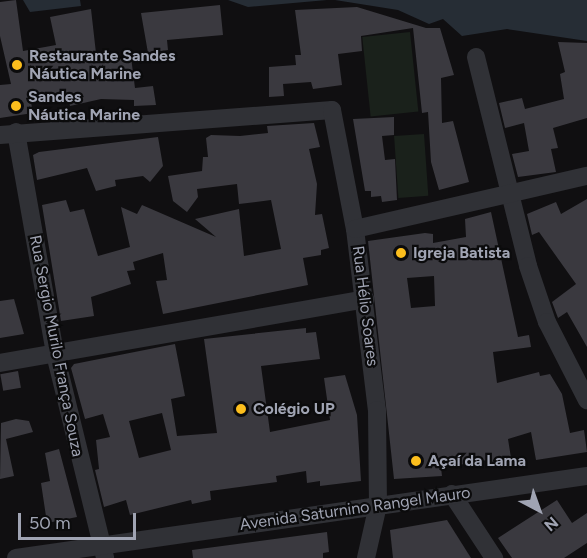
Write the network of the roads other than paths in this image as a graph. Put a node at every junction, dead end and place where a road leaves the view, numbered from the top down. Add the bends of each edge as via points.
1 (476, 57) dead end
2 (8, 133) edge
3 (587, 176) edge
4 (507, 194) junction
5 (355, 229) junction
6 (364, 299) junction
7 (55, 354) junction
8 (0, 363) edge
9 (587, 400) edge
10 (587, 476) edge
11 (452, 494) junction
12 (378, 505) junction
13 (102, 552) edge
14 (16, 558) edge
15 (366, 558) edge
16 (494, 558) edge

1 - 4 street
2 - 5 street, Rua Hélio Soares via 332,110
2 - 7 street, Rua Sergio Murilo França Souza
3 - 4 street
4 - 5 street
4 - 9 street via 547,322
5 - 6 street, Rua Hélio Soares
6 - 7 street
6 - 12 street, Rua Hélio Soares via 377,410
7 - 8 street
7 - 13 street, Rua Sergio Murilo França Souza
10 - 11 street, Avenida Saturnino Rangel Mauro
11 - 12 street, Avenida Saturnino Rangel Mauro
11 - 16 street
12 - 13 street, Avenida Saturnino Rangel Mauro
12 - 15 street, Rua Hélio Soares
13 - 14 street, Avenida Saturnino Rangel Mauro

